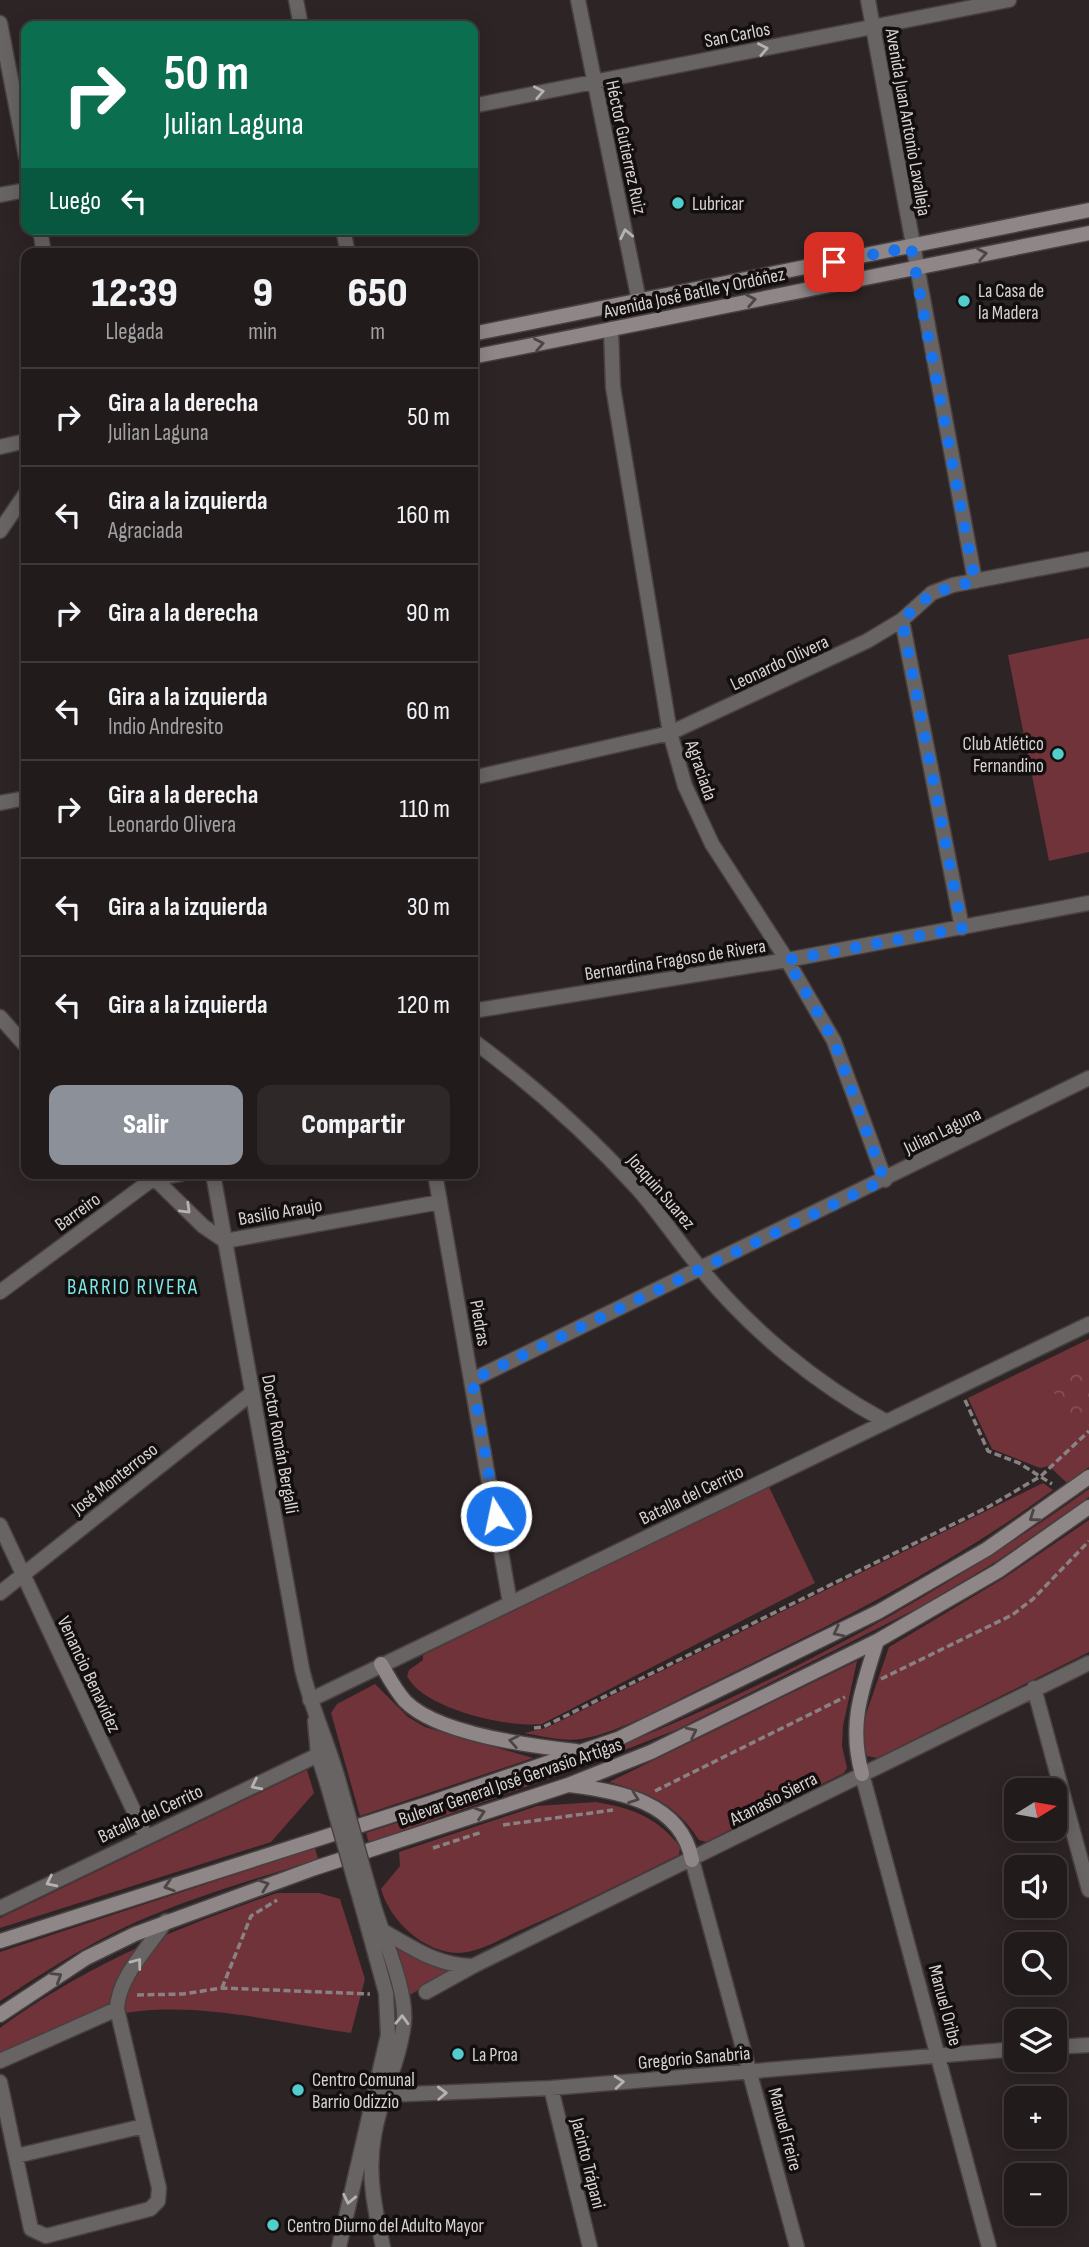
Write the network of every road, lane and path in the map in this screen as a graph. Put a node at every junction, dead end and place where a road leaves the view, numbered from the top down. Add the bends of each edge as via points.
1 (296, 0) edge
2 (578, 0) edge
3 (867, 0) edge
4 (1009, 0) edge
5 (300, 21) edge
6 (0, 23) edge
7 (873, 27) junction
8 (594, 81) junction
9 (478, 105) edge
10 (21, 131) edge
11 (21, 191) edge
12 (0, 195) edge
13 (1089, 210) edge
14 (1089, 233) edge
15 (911, 247) junction
16 (915, 267) junction
17 (639, 301) junction
18 (611, 329) junction
19 (478, 333) edge
20 (478, 356) edge
21 (21, 444) edge
22 (0, 447) edge
23 (21, 500) edge
24 (0, 531) edge
25 (1089, 559) edge
26 (975, 581) junction
27 (902, 620) junction
28 (670, 733) junction
29 (478, 777) edge
30 (21, 799) edge
31 (0, 803) edge
32 (1089, 903) edge
33 (962, 928) junction
34 (787, 960) junction
35 (478, 1010) edge
36 (0, 1017) edge
37 (21, 1040) edge
38 (478, 1045) edge
39 (1089, 1078) edge
40 (148, 1179) edge
41 (155, 1179) edge
42 (214, 1179) edge
43 (436, 1179) edge
44 (884, 1180) junction
45 (440, 1202) junction
46 (225, 1241) junction
47 (700, 1268) junction
48 (0, 1292) edge
49 (1089, 1324) edge
50 (472, 1380) junction
51 (959, 1386) junction
52 (252, 1393) junction
53 (885, 1421) junction
54 (1089, 1431) edge
55 (1041, 1476) junction
56 (1089, 1477) edge
57 (1066, 1494) junction
58 (1089, 1507) edge
59 (0, 1525) edge
60 (23, 1575) junction
61 (0, 1593) edge
62 (510, 1603) junction
63 (877, 1641) junction
64 (1089, 1662) edge
65 (381, 1664) junction
66 (1034, 1688) junction
67 (310, 1700) junction
68 (315, 1719) junction
69 (526, 1730) dead end
70 (581, 1752) junction
71 (318, 1755) junction
72 (862, 1774) junction
73 (332, 1781) junction
74 (568, 1785) junction
75 (146, 1838) junction
76 (692, 1860) junction
77 (1089, 1890) edge
78 (367, 1905) junction
79 (0, 1908) edge
80 (166, 1921) junction
81 (381, 1930) junction
82 (0, 1941) edge
83 (473, 1966) junction
84 (426, 1992) dead end
85 (386, 1993) junction
86 (117, 2006) junction
87 (0, 2015) edge
88 (1089, 2045) edge
89 (1067, 2046) edge
90 (1004, 2050) edge
91 (939, 2054) junction
92 (0, 2061) edge
93 (751, 2071) junction
94 (0, 2082) edge
95 (551, 2088) junction
96 (380, 2093) junction
97 (144, 2126) junction
98 (16, 2156) junction
99 (339, 2247) edge
100 (383, 2247) edge
101 (590, 2247) edge
102 (797, 2247) edge
103 (989, 2247) edge

1 - 5 street
2 - 8 street, Héctor Gutierrez Ruiz
3 - 7 street, Avenida Juan Antonio Lavalleja
4 - 7 street, San Carlos
6 - 10 street
8 -> 7 street, San Carlos
7 - 15 street, Avenida Juan Antonio Lavalleja
9 -> 8 street, San Carlos
17 -> 8 street, Héctor Gutierrez Ruiz
11 - 12 street
13 - 15 main road, Avenida José Batlle y Ordóñez
16 -> 14 main road, Avenida José Batlle y Ordóñez
15 - 16 street, Avenida Juan Antonio Lavalleja
15 - 17 main road, Avenida José Batlle y Ordóñez
18 -> 16 main road, Avenida José Batlle y Ordóñez
16 - 26 street, Avenida Juan Antonio Lavalleja
17 - 19 main road, Avenida José Batlle y Ordóñez
20 -> 18 main road, Avenida José Batlle y Ordóñez
18 - 28 street, Agraciada via 613,387
21 - 22 street
23 - 24 street
25 - 26 street, Leonardo Olivera
26 - 27 street, Leonardo Olivera via 932,593
27 - 28 street, Leonardo Olivera via 798,675
27 - 33 street
28 - 29 street, Leonardo Olivera
28 - 34 street, Agraciada via 702,825
30 - 31 street
32 - 33 street, Bernardina Fragoso de Rivera
33 - 34 street, Bernardina Fragoso de Rivera
34 - 35 street, Bernardina Fragoso de Rivera
34 - 44 street, Agraciada via 834,1041
36 - 37 street
38 - 47 street, Joaquin Suarez via 570,1118 639,1190
39 - 44 street, Julian Laguna
40 - 48 street, Barreiro
41 -> 46 street, Basilio Araujo
42 - 46 street, Doctor Román Bergalli
43 - 45 street, Piedras
44 - 47 street, Julian Laguna
45 - 46 street, Basilio Araujo
45 - 50 street, Piedras
46 - 52 street, Doctor Román Bergalli
47 - 50 street, Julian Laguna
47 - 53 street, Joaquin Suarez via 786,1354
49 - 51 street, Batalla del Cerrito
50 - 62 street, Piedras
51 - 53 street, Batalla del Cerrito
51 - 55 path via 988,1451
52 - 60 street, José Monterroso
52 - 67 street, Doctor Román Bergalli
53 - 62 street, Batalla del Cerrito
54 - 55 path
55 - 57 path
55 - 69 path via 990,1506 543,1727
56 - 57 main road, Bulevar General José Gervasio Artigas
57 -> 70 main road, Bulevar General José Gervasio Artigas via 987,1549 878,1612 618,1739
58 - 63 main road, Bulevar General José Gervasio Artigas via 999,1571
59 - 60 street, Venancio Benavidez
60 - 61 street, José Monterroso
60 - 75 street, Venancio Benavidez
62 - 65 street, Batalla del Cerrito
63 - 72 main road via 855,1719
74 -> 63 main road, Bulevar General José Gervasio Artigas via 651,1752
64 - 66 street, Atanasio Sierra
65 - 67 street, Batalla del Cerrito
70 -> 65 main road via 483,1734 424,1714 406,1702
66 - 72 street, Atanasio Sierra
66 - 77 street
67 - 68 street, Doctor Román Bergalli
68 - 71 street, Doctor Román Bergalli
68 - 73 street, Doctor Román Bergalli via 327,1740
70 -> 82 main road, Bulevar General José Gervasio Artigas
71 - 73 street, Doctor Román Bergalli
71 -> 75 street, Batalla del Cerrito
72 - 76 street, Atanasio Sierra
72 - 91 street, Manuel Oribe
73 - 78 street, Doctor Román Bergalli, bridge
74 -> 76 main road via 608,1790 652,1805 682,1832
80 -> 74 main road, Bulevar General José Gervasio Artigas
75 -> 79 street, Batalla del Cerrito
76 - 83 street, Atanasio Sierra
76 - 93 street, Manuel Freire
78 - 81 street
78 - 85 street
86 -> 80 street via 128,1976
87 -> 80 main road, Bulevar General José Gervasio Artigas via 86,1958
81 - 83 street via 425,1956
96 -> 81 street via 404,2013
83 - 84 street, Atanasio Sierra
85 - 86 path via 354,1996 222,1989 136,1995
85 - 96 street via 388,2035
86 - 92 street
86 - 97 street
88 - 89 street
90 - 91 street, Gregorio Sanabria
91 - 93 street, Gregorio Sanabria
91 - 103 street, Manuel Oribe
95 -> 93 street, Gregorio Sanabria
93 - 102 street, Manuel Freire
94 - 98 street
96 -> 95 street, Gregorio Sanabria
95 - 101 street, Jacinto Trápani
96 -> 99 street
96 - 100 street via 371,2158
97 - 98 street
97 - 98 street via 159,2201 150,2209 46,2236 31,2229

